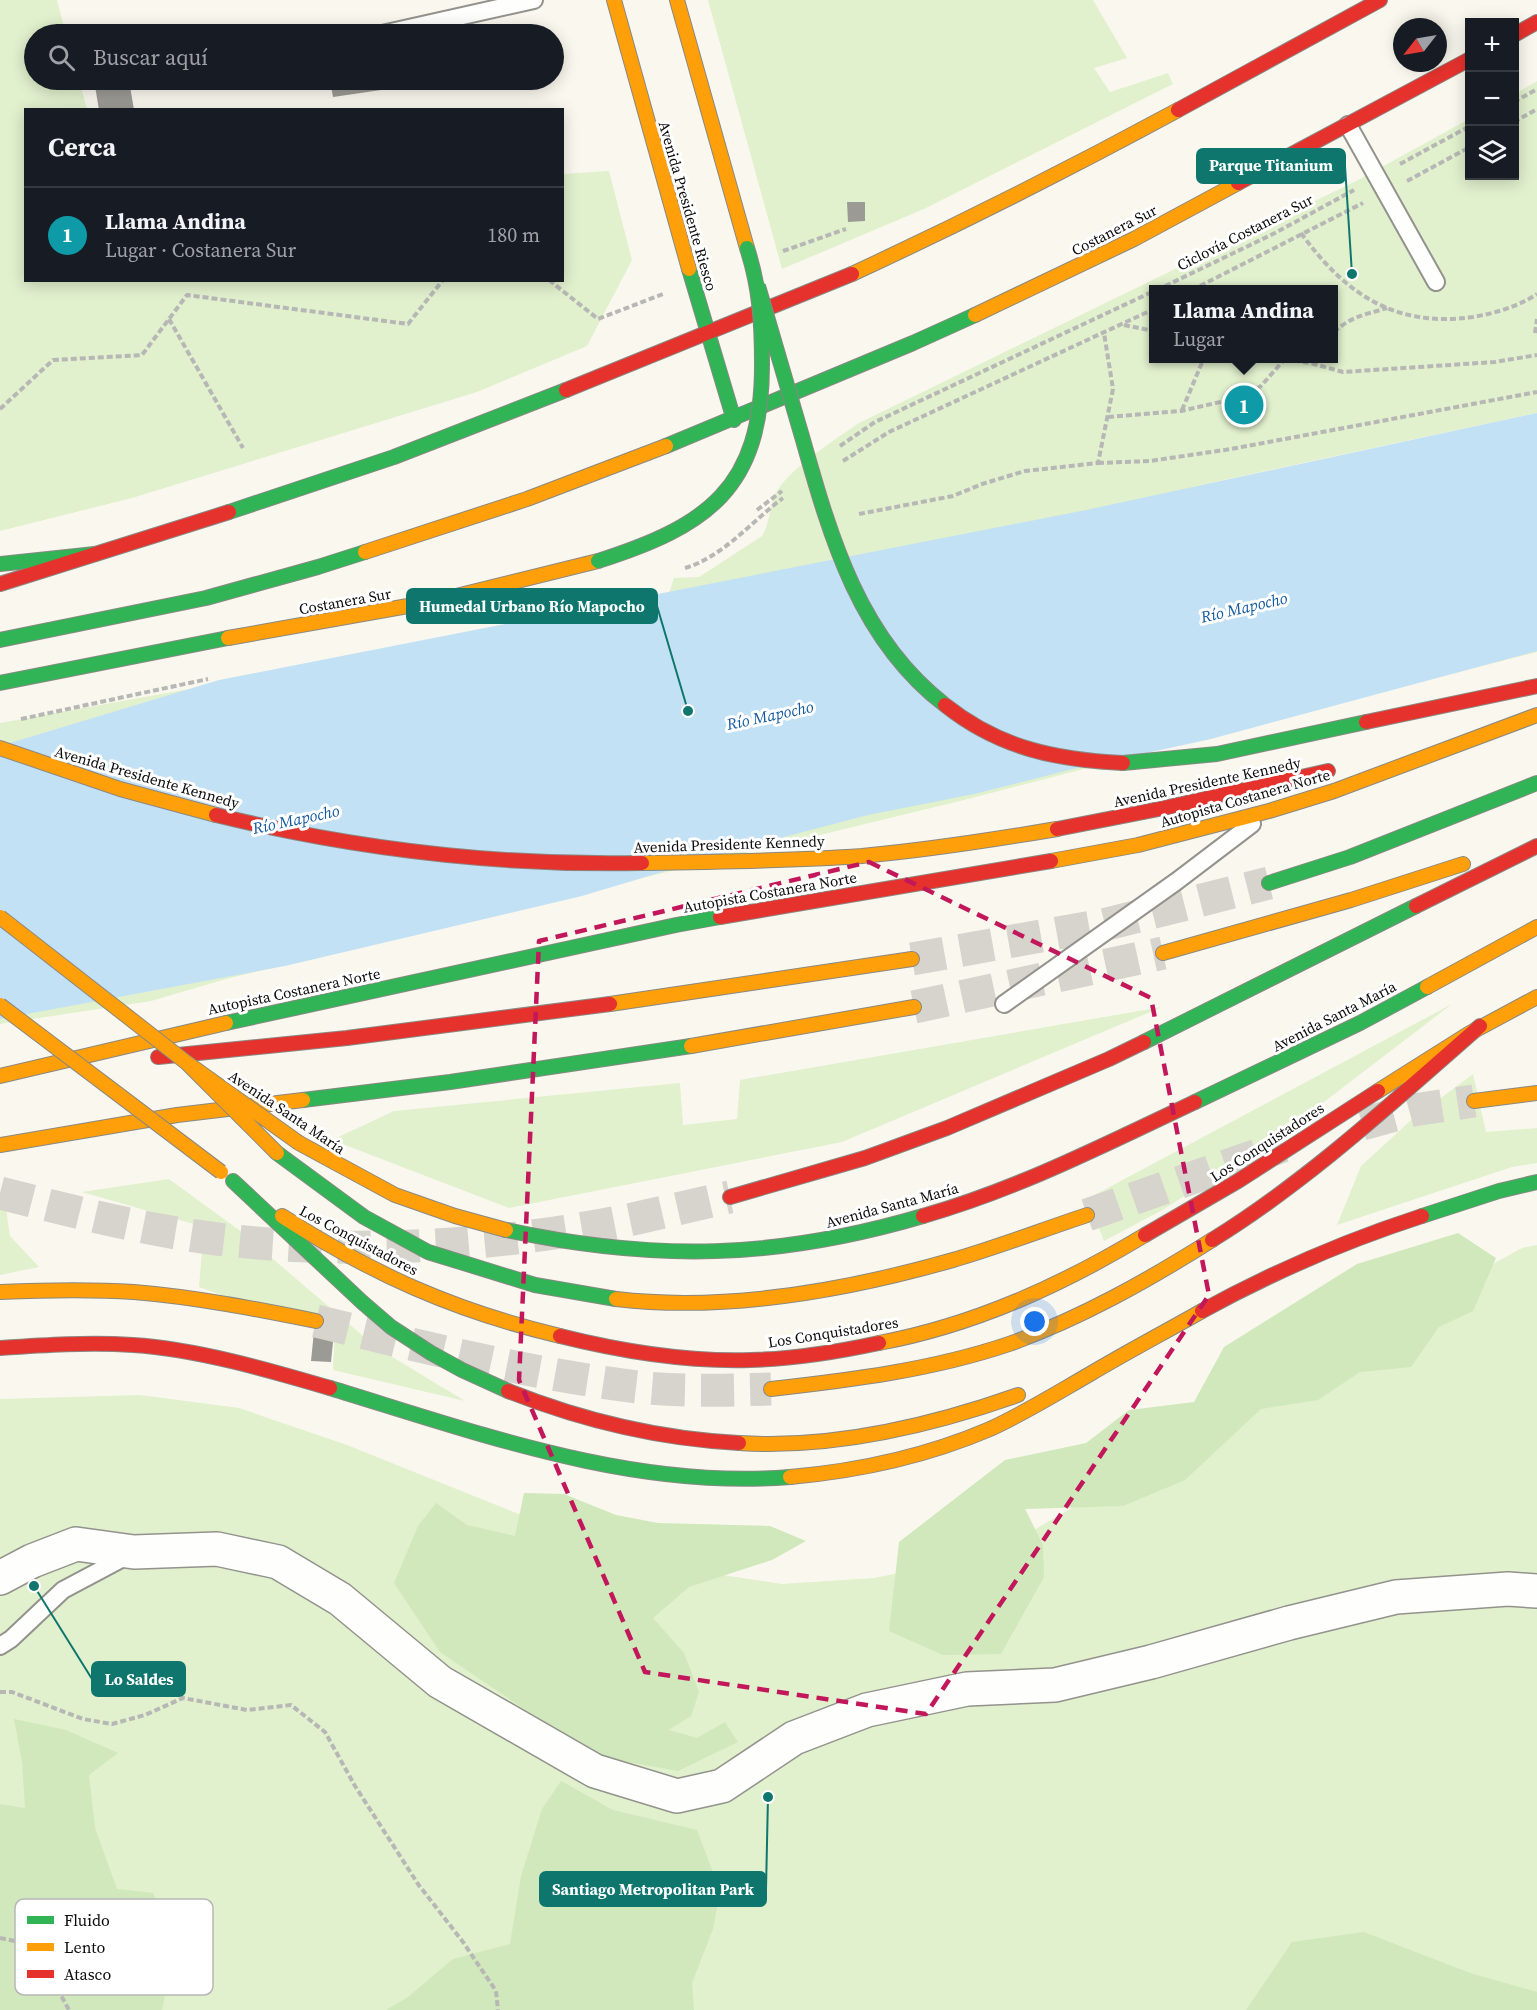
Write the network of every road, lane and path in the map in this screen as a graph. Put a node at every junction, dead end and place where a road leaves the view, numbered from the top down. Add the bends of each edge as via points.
1 (534, 0) edge
2 (614, 0) edge
3 (677, 0) edge
4 (1380, 0) edge
5 (1537, 22) edge
6 (427, 24) edge
7 (1519, 33) edge
8 (1465, 62) edge
9 (1537, 89) edge
10 (1519, 100) edge
11 (1537, 109) edge
12 (1519, 120) edge
13 (1348, 125) junction
14 (1465, 129) edge
15 (1465, 150) edge
16 (1378, 176) junction
17 (1387, 192) junction
18 (1301, 233) junction
19 (441, 282) edge
20 (552, 282) edge
21 (1436, 282) dead end
22 (693, 283) junction
23 (1166, 285) edge
24 (1202, 285) edge
25 (758, 286) junction
26 (1149, 293) edge
27 (1537, 294) edge
28 (1388, 308) junction
29 (1149, 312) edge
30 (169, 319) junction
31 (1537, 319) edge
32 (1123, 325) junction
33 (1338, 328) edge
34 (1149, 331) edge
35 (1104, 333) junction
36 (1535, 333) dead end
37 (707, 334) junction
38 (1537, 355) edge
39 (1202, 363) edge
40 (1281, 363) edge
41 (1310, 363) edge
42 (1537, 392) edge
43 (0, 409) edge
44 (1181, 411) junction
45 (1108, 417) junction
46 (734, 420) junction
47 (842, 444) dead end
48 (243, 448) dead end
49 (840, 463) dead end
50 (1098, 463) junction
51 (791, 493) dead end
52 (792, 504) dead end
53 (858, 514) dead end
54 (95, 554) junction
55 (0, 564) edge
56 (0, 584) edge
57 (0, 640) edge
58 (0, 683) edge
59 (1537, 686) edge
60 (1537, 715) edge
61 (1462, 741) junction
62 (0, 747) edge
63 (1376, 760) dead end
64 (1342, 768) dead end
65 (1537, 783) edge
66 (1269, 811) junction
67 (1537, 838) edge
68 (1537, 846) edge
69 (1269, 883) tunnel mouth
70 (0, 917) edge
71 (1537, 927) edge
72 (1163, 953) tunnel mouth
73 (912, 959) tunnel mouth
74 (1537, 997) edge
75 (1004, 1004) dead end
76 (0, 1005) edge
77 (914, 1007) tunnel mouth
78 (1480, 1026) junction
79 (187, 1063) junction
80 (36, 1067) junction
81 (0, 1076) edge
82 (1537, 1093) edge
83 (1474, 1101) tunnel mouth
84 (0, 1145) edge
85 (233, 1181) junction
86 (1537, 1182) edge
87 (730, 1197) tunnel mouth
88 (1087, 1215) tunnel mouth
89 (0, 1292) edge
90 (316, 1321) tunnel mouth
91 (1150, 1340) junction
92 (0, 1348) edge
93 (771, 1389) tunnel mouth
94 (134, 1552) junction
95 (0, 1578) edge
96 (1537, 1591) edge
97 (0, 1646) edge
98 (0, 1692) edge
99 (0, 1938) edge
100 (15, 1941) edge
101 (61, 1995) edge
102 (69, 2010) edge
103 (498, 2010) edge

1 - 6 lane
2 - 22 main road, Avenida Presidente Riesco
3 - 25 main road, bridge
4 - 37 main road via 1126,138 897,253
5 - 7 main road
8 - 13 main road, Costanera Sur
9 - 10 path
11 - 12 path
13 - 16 lane
13 - 46 main road, Costanera Sur via 1028,291
14 - 16 path, Ciclovía Costanera Sur
15 - 17 path
16 - 17 lane
16 - 23 path, Ciclovía Costanera Sur via 1275,233
17 - 18 path
17 - 21 lane
18 - 24 path
18 - 28 path via 1340,279
19 - 30 path via 408,324 187,295
20 - 22 path via 598,319
22 - 37 main road, Avenida Presidente Riesco
25 - 58 main road, Costanera Sur, bridge via 762,408 753,445 737,479 713,506 684,528 624,554 436,601
25 - 59 main road, bridge via 825,518 843,567 901,665 927,692 996,737 1054,757 1123,763 1217,754
26 - 47 path, Ciclovía Costanera Sur via 875,422
27 - 28 path via 1503,311 1457,319 1424,318
28 - 33 path via 1361,314
29 - 32 path
30 - 43 path via 142,355 53,360
30 - 48 path
31 - 36 path
32 - 34 path
32 - 35 path
35 - 45 path via 1113,389
35 - 49 path via 889,432
37 - 46 main road, Avenida Presidente Riesco
37 - 54 main road via 383,461
38 - 41 path via 1495,362 1343,372
39 - 44 path
40 - 44 path via 1246,396
42 - 50 path via 1231,449 1150,461
44 - 45 path
45 - 50 path
46 - 57 main road, Costanera Sur via 527,499 318,567 206,598
50 - 53 path via 1025,471 945,498
51 - 52 path via 782,499
54 - 55 main road
54 - 56 main road
60 - 61 main road, Autopista Costanera Norte
61 - 63 main road
61 - 66 main road, Autopista Costanera Norte
62 - 64 main road, Avenida Presidente Kennedy via 60,771 241,822 409,850 495,860 595,864 782,860 886,853 1111,820
65 - 69 main road via 1360,853
66 - 75 lane
66 - 80 main road, Autopista Costanera Norte via 1072,858 676,925
67 - 72 main road via 1405,885
68 - 87 main road via 1109,1059 947,1128 865,1158
70 - 79 main road, Avenida Santa María, bridge
71 - 79 main road, Avenida Santa María, bridge via 1360,1023 1009,1188 847,1237 750,1251 626,1250 533,1238 395,1195 299,1143
73 - 80 main road via 511,1018 280,1047
74 - 78 main road, Los Conquistadores
76 - 85 main road, Los Conquistadores, bridge
77 - 84 main road via 708,1044 450,1082 177,1115
78 - 85 main road, Los Conquistadores via 1216,1194 1071,1278 997,1310 917,1335 768,1360 707,1359 586,1343 463,1308 344,1254
78 - 93 main road via 1303,1175 1187,1259 1136,1288 1038,1333 945,1362 894,1373
79 - 88 main road, bridge via 277,1153 373,1222 422,1249 524,1283 622,1300 735,1299 850,1284 975,1253
80 - 81 main road, Autopista Costanera Norte
82 - 83 main road
85 - 91 main road via 401,1334 515,1394 607,1424 719,1442 785,1443 869,1434 936,1421 1038,1388
86 - 91 main road via 1460,1203 1320,1252 1244,1287
89 - 90 main road via 149,1294
91 - 92 main road via 1027,1411 977,1434 891,1460 779,1478 664,1475 605,1465 528,1447 258,1368 150,1347 94,1343
94 - 95 street via 76,1544 32,1560
94 - 96 street via 217,1549 278,1562 340,1599 440,1682 595,1771 677,1796 722,1786 794,1738 867,1710 967,1689 1055,1685 1396,1597 1508,1589
94 - 97 lane via 63,1590
98 - 103 path via 12,1692 84,1719 112,1724 183,1698 247,1710 291,1705 325,1732 418,1884 496,1992
99 - 100 path
101 - 102 path

